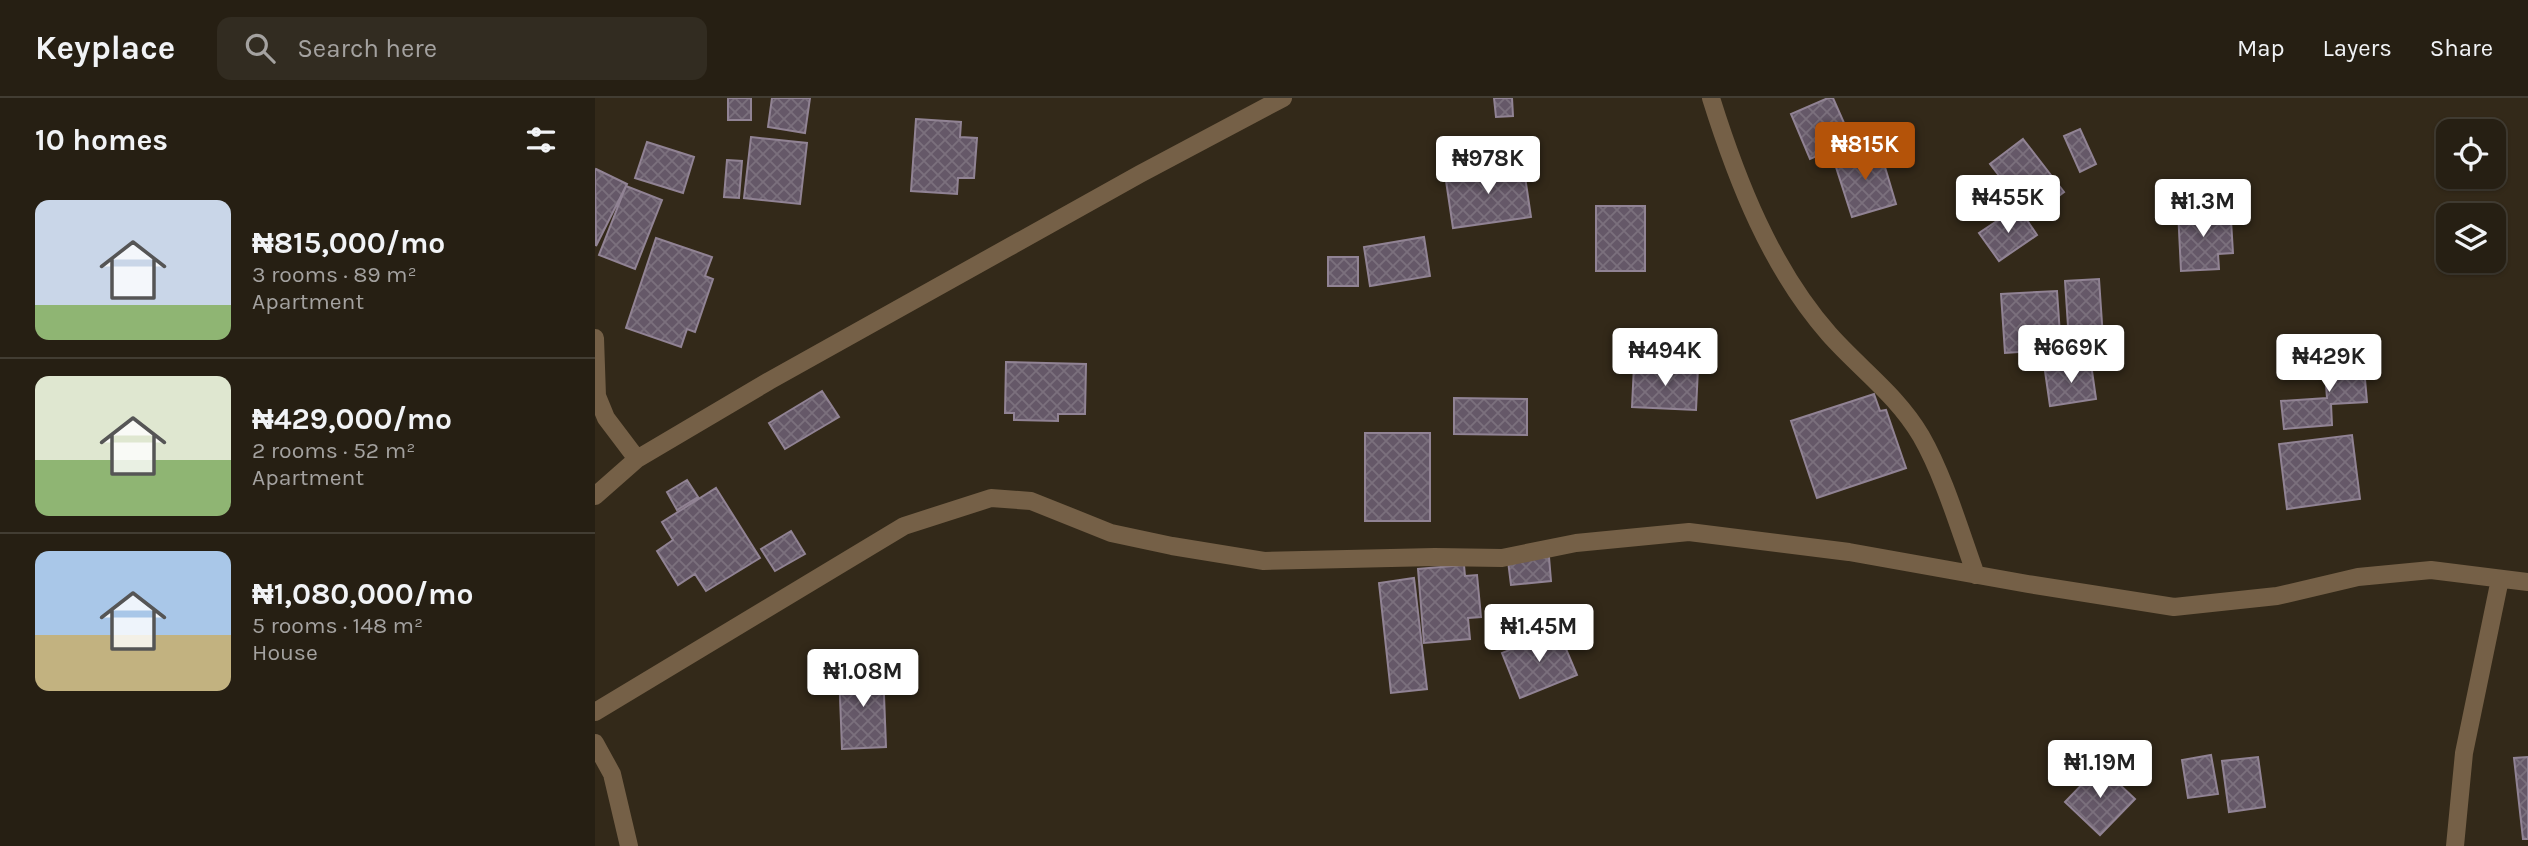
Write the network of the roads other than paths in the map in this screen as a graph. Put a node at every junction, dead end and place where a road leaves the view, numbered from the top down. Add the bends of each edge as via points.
1 (1283, 98) edge
2 (1711, 98) edge
3 (595, 338) edge
4 (596, 396) edge
5 (637, 459) junction
6 (595, 495) edge
7 (1976, 575) junction
8 (2500, 579) junction
9 (2528, 582) edge
10 (595, 712) edge
11 (595, 743) edge
12 (629, 846) edge
13 (2455, 846) edge

1 - 5 street via 769,380
2 - 7 street via 1754,217 1829,334 1891,395 1922,437
3 - 4 street
4 - 5 street via 605,418
5 - 6 street
7 - 8 street via 2174,607 2277,596 2358,577 2431,570
7 - 10 street via 1849,552 1689,532 1576,543 1502,558 1264,561 1111,533 1031,501 991,498 904,526
8 - 9 street
8 - 13 street via 2464,753
11 - 12 street via 612,774

